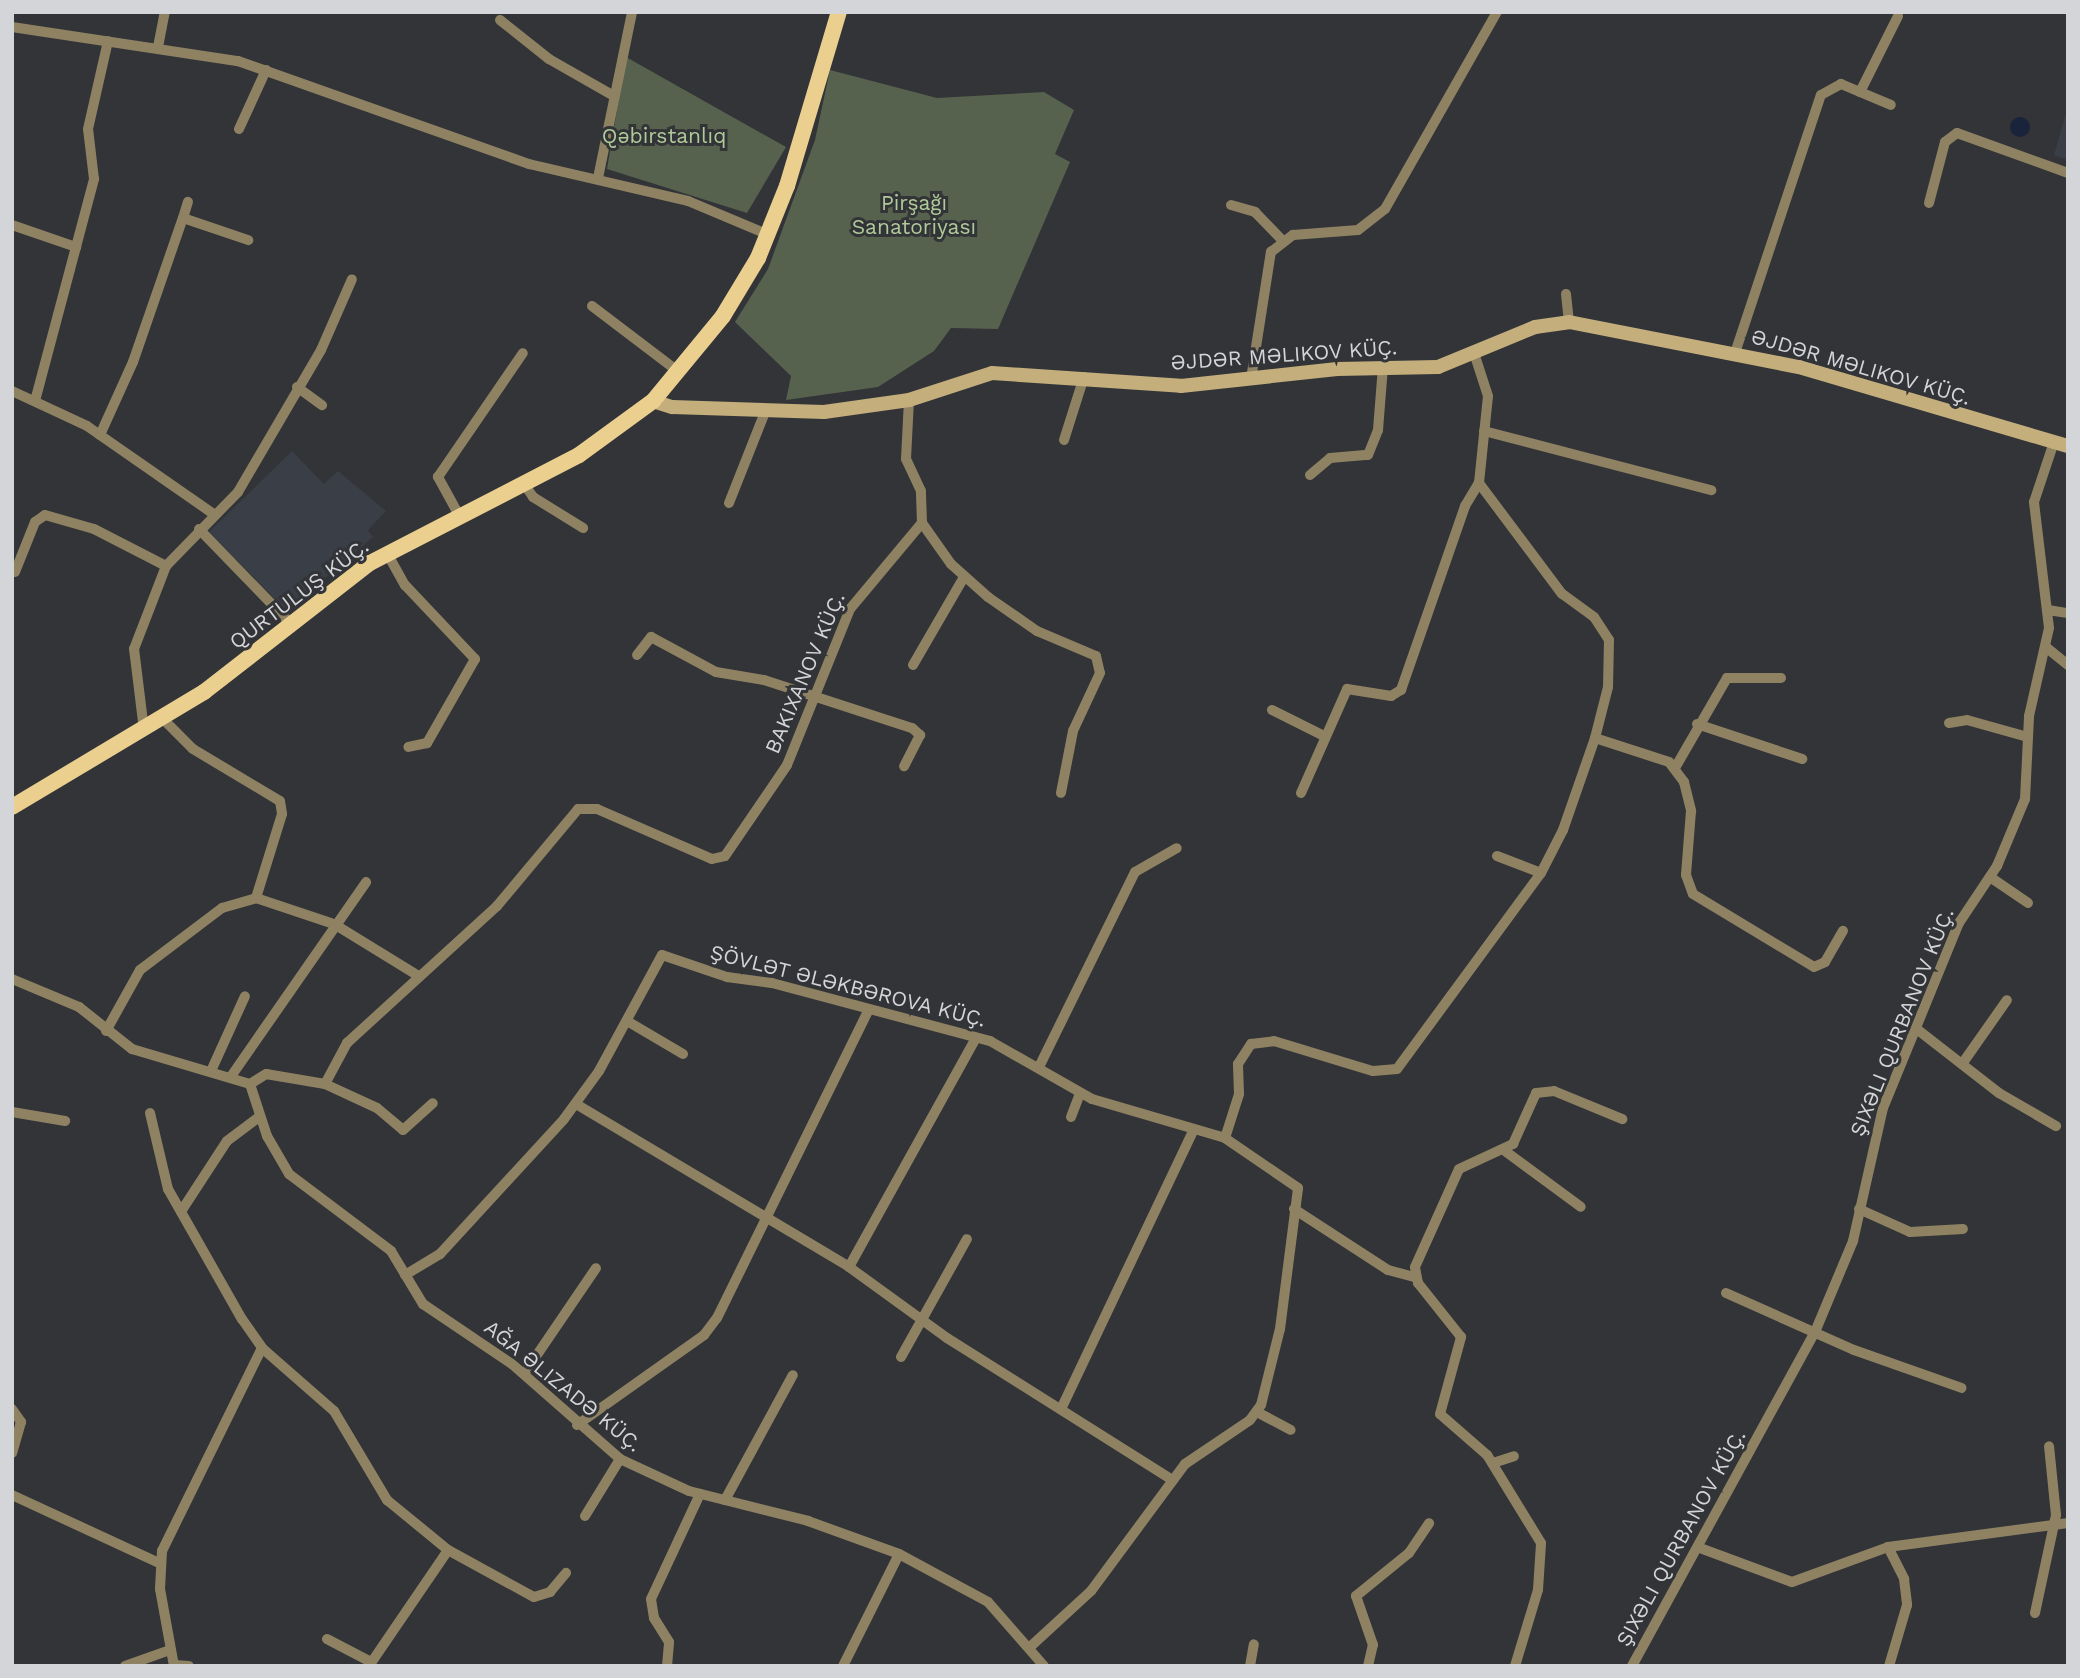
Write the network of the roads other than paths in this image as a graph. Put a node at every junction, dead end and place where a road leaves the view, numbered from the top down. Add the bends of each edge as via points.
1 (165, 12) edge
2 (632, 12) edge
3 (839, 12) edge
4 (1497, 12) edge
5 (1898, 16) dead end
6 (500, 20) dead end
7 (12, 27) edge
8 (108, 41) junction
9 (158, 47) junction
10 (266, 70) junction
11 (1860, 92) junction
12 (614, 96) junction
13 (1891, 105) dead end
14 (239, 129) dead end
15 (2068, 173) edge
16 (598, 178) junction
17 (188, 202) dead end
18 (1929, 204) dead end
19 (1231, 205) dead end
20 (183, 218) junction
21 (12, 225) edge
22 (769, 235) junction
23 (1281, 239) junction
24 (248, 240) dead end
25 (76, 247) junction
26 (352, 278) dead end
27 (1566, 294) dead end
28 (592, 306) dead end
29 (1569, 323) junction
30 (523, 353) dead end
31 (1735, 353) junction
32 (1475, 356) junction
33 (1383, 367) junction
34 (679, 372) junction
35 (1084, 377) junction
36 (1251, 379) junction
37 (297, 387) junction
38 (13, 394) edge
39 (909, 400) junction
40 (35, 401) junction
41 (653, 401) junction
42 (322, 405) dead end
43 (765, 412) junction
44 (1484, 431) junction
45 (100, 435) junction
46 (1063, 440) dead end
47 (2061, 444) edge
48 (1310, 475) dead end
49 (1479, 483) junction
50 (524, 484) junction
51 (1711, 490) dead end
52 (729, 503) dead end
53 (215, 515) junction
54 (460, 517) junction
55 (922, 523) junction
56 (583, 528) dead end
57 (199, 529) junction
58 (387, 554) junction
59 (166, 566) junction
60 (15, 572) dead end
61 (964, 577) junction
62 (2048, 610) junction
63 (2068, 612) edge
64 (292, 625) junction
65 (2047, 648) junction
66 (637, 655) dead end
67 (2068, 665) edge
68 (913, 666) dead end
69 (1781, 678) dead end
70 (817, 695) junction
71 (1272, 710) dead end
72 (163, 719) junction
73 (1949, 723) dead end
74 (1697, 724) junction
75 (144, 730) junction
76 (1322, 735) junction
77 (2028, 737) junction
78 (1595, 738) junction
79 (408, 747) dead end
80 (1802, 759) dead end
81 (904, 766) dead end
82 (1675, 768) junction
83 (1061, 793) dead end
84 (1301, 793) dead end
85 (12, 807) edge
86 (1177, 848) dead end
87 (1497, 856) dead end
88 (1541, 873) junction
89 (1990, 877) junction
90 (366, 882) dead end
91 (256, 898) junction
92 (2028, 903) dead end
93 (334, 924) junction
94 (1843, 931) dead end
95 (417, 975) junction
96 (12, 979) edge
97 (245, 996) dead end
98 (2007, 1000) dead end
99 (869, 1009) junction
100 (627, 1021) junction
101 (1918, 1030) junction
102 (106, 1031) junction
103 (975, 1038) junction
104 (683, 1055) dead end
105 (1962, 1064) junction
106 (1040, 1065) junction
107 (211, 1071) junction
108 (232, 1075) junction
109 (250, 1084) junction
110 (325, 1084) junction
111 (1080, 1094) junction
112 (433, 1103) dead end
113 (576, 1104) junction
114 (12, 1112) edge
115 (150, 1113) dead end
116 (259, 1117) junction
117 (1071, 1117) dead end
118 (1622, 1119) dead end
119 (65, 1121) dead end
120 (2056, 1126) dead end
121 (1192, 1133) junction
122 (1228, 1141) junction
123 (1504, 1151) junction
124 (1581, 1207) dead end
125 (1294, 1209) junction
126 (1859, 1209) junction
127 (182, 1210) junction
128 (768, 1221) junction
129 (1964, 1230) dead end
130 (967, 1238) dead end
131 (849, 1267) junction
132 (596, 1268) dead end
133 (405, 1275) junction
134 (1415, 1277) junction
135 (1726, 1293) dead end
136 (923, 1319) junction
137 (1815, 1332) junction
138 (262, 1348) junction
139 (901, 1357) dead end
140 (524, 1374) junction
141 (793, 1375) dead end
142 (1962, 1388) dead end
143 (1062, 1407) junction
144 (12, 1409) edge
145 (1257, 1412) junction
146 (577, 1425) junction
147 (1291, 1430) dead end
148 (2049, 1446) dead end
149 (12, 1453) edge
150 (1514, 1456) dead end
151 (620, 1459) junction
152 (1493, 1463) junction
153 (1171, 1479) junction
154 (700, 1494) junction
155 (12, 1495) edge
156 (725, 1500) junction
157 (585, 1516) dead end
158 (1430, 1523) dead end
159 (2068, 1523) edge
160 (2054, 1526) junction
161 (1888, 1547) junction
162 (1700, 1548) junction
163 (448, 1550) junction
164 (899, 1554) junction
165 (159, 1563) junction
166 (566, 1573) dead end
167 (2035, 1613) dead end
168 (327, 1639) dead end
169 (1254, 1644) dead end
170 (1030, 1647) junction
171 (170, 1650) junction
172 (369, 1664) edge
173 (125, 1666) edge
174 (174, 1666) edge
175 (189, 1666) edge
176 (667, 1666) edge
177 (843, 1666) edge
178 (1044, 1666) edge
179 (1250, 1666) edge
180 (1367, 1666) edge
181 (1515, 1666) edge
182 (1632, 1666) edge
183 (1889, 1666) edge

1 - 9 street
2 - 12 street
3 - 22 main road, QURTULUŞ KÜÇ.
4 - 23 street via 1385,209 1359,230
5 - 11 street
6 - 12 street via 549,59
7 - 8 street
8 - 9 street
8 - 25 street via 88,129 94,179
9 - 10 street
10 - 14 street
10 - 16 street via 529,164
11 - 13 street
11 - 31 street via 1833,82 1821,95
12 - 16 street
15 - 18 street via 1957,133 1945,142
16 - 22 street via 688,201
17 - 20 street
19 - 23 street via 1255,212
20 - 24 street
20 - 45 street via 133,362
21 - 25 street
22 - 34 main road, QURTULUŞ KÜÇ. via 737,296
23 - 36 street via 1266,276
25 - 40 street
26 - 37 street
27 - 29 street
28 - 34 street
29 - 31 street, ƏJDƏR MƏLIKOV KÜÇ.
29 - 32 street, ƏJDƏR MƏLIKOV KÜÇ. via 1514,334
30 - 54 street via 438,477
31 - 47 street, ƏJDƏR MƏLIKOV KÜÇ.
32 - 33 street, ƏJDƏR MƏLIKOV KÜÇ. via 1437,367
32 - 44 street via 1488,385
33 - 36 street, ƏJDƏR MƏLIKOV KÜÇ.
33 - 48 street via 1378,430 1368,455 1330,458
34 - 41 main road, QURTULUŞ KÜÇ.
35 - 36 street, ƏJDƏR MƏLIKOV KÜÇ. via 1181,386
35 - 39 street, ƏJDƏR MƏLIKOV KÜÇ. via 981,374
35 - 46 street
37 - 42 street
37 - 53 street via 238,492
38 - 40 street
39 - 43 street, ƏJDƏR MƏLIKOV KÜÇ. via 853,411
39 - 55 street via 906,459 921,491
40 - 45 street
41 - 43 street, ƏJDƏR MƏLIKOV KÜÇ.
41 - 50 main road, QURTULUŞ KÜÇ. via 604,439
43 - 52 street
44 - 49 street
44 - 51 street
45 - 53 street
47 - 62 street via 2034,502
49 - 76 street via 1465,506 1401,690 1391,696 1347,689
49 - 78 street via 1562,594 1594,617 1609,640 1608,687
50 - 54 main road, QURTULUŞ KÜÇ.
50 - 56 street
53 - 57 street
54 - 58 main road, QURTULUŞ KÜÇ.
55 - 61 street
55 - 70 street via 850,609
57 - 59 street
57 - 64 street
58 - 64 main road, QURTULUŞ KÜÇ.
58 - 79 street via 405,585 475,659 427,744
59 - 60 street via 94,529 45,515 36,522
59 - 75 street via 134,649
61 - 68 street
61 - 83 street via 1037,631 1096,656 1100,673 1073,731
62 - 63 street
62 - 65 street
64 - 72 main road, QURTULUŞ KÜÇ.
65 - 67 street
65 - 77 street
66 - 70 street via 652,637 716,671
69 - 74 street via 1727,678
70 - 81 street via 918,730
70 - 95 street via 787,765 725,856 712,859 597,809 578,809 497,906
71 - 76 street
72 - 75 main road, QURTULUŞ KÜÇ.
72 - 91 street via 192,748 280,801 282,814
73 - 77 street via 1967,720
74 - 80 street
74 - 82 street
75 - 85 main road, QURTULUŞ KÜÇ.
76 - 84 street
77 - 89 street via 2027,790
78 - 82 street
78 - 88 street via 1563,830
82 - 94 street via 1690,799 1686,875 1693,894 1814,967 1825,962
86 - 106 street via 1135,872
87 - 88 street
88 - 122 street via 1397,1069 1373,1071 1274,1041 1251,1044 1238,1064 1239,1094
89 - 92 street
89 - 101 street via 1959,923
90 - 93 street
91 - 93 street
91 - 102 street via 222,908 140,970
93 - 95 street
93 - 108 street
95 - 110 street via 347,1043
96 - 102 street via 60,996
97 - 107 street
98 - 105 street
99 - 100 street, ŞÖVLƏT ƏLƏKBƏROVA KÜÇ. via 727,977 663,955
99 - 103 street, ŞÖVLƏT ƏLƏKBƏROVA KÜÇ.
99 - 128 street
100 - 104 street
100 - 113 street, ŞÖVLƏT ƏLƏKBƏROVA KÜÇ.
101 - 105 street
101 - 126 street via 1883,1108
102 - 107 street via 132,1049
103 - 106 street, ŞÖVLƏT ƏLƏKBƏROVA KÜÇ.
103 - 131 street
105 - 120 street
106 - 111 street, ŞÖVLƏT ƏLƏKBƏROVA KÜÇ.
107 - 108 street
108 - 109 street
109 - 110 street via 266,1073
109 - 116 street, AĞA ƏLIZADƏ KÜÇ.
110 - 112 street via 377,1108 403,1130
111 - 117 street
111 - 121 street, ŞÖVLƏT ƏLƏKBƏROVA KÜÇ.
113 - 128 street
113 - 133 street, ŞÖVLƏT ƏLƏKBƏROVA KÜÇ. via 440,1254
114 - 119 street
115 - 127 street via 166,1181
116 - 127 street via 227,1141
116 - 133 street, AĞA ƏLIZADƏ KÜÇ. via 289,1174 380,1242
118 - 123 street via 1546,1090 1531,1099 1519,1134
121 - 122 street, ŞÖVLƏT ƏLƏKBƏROVA KÜÇ.
121 - 143 street
122 - 125 street via 1296,1183
123 - 124 street
123 - 134 street via 1474,1157 1458,1169
125 - 134 street via 1388,1270
125 - 145 street via 1276,1350
126 - 129 street via 1910,1232
126 - 137 street via 1850,1250
127 - 138 street
128 - 131 street
128 - 146 street via 704,1335
130 - 136 street
131 - 136 street
132 - 140 street
133 - 140 street, AĞA ƏLIZADƏ KÜÇ. via 423,1304
134 - 152 street via 1461,1337 1440,1413
135 - 137 street
136 - 139 street
136 - 143 street
137 - 142 street
137 - 162 street
138 - 163 street via 334,1411 387,1500
138 - 165 street via 170,1526
140 - 146 street, AĞA ƏLIZADƏ KÜÇ.
141 - 156 street
143 - 153 street
144 - 149 street via 21,1422
145 - 147 street
145 - 153 street
146 - 151 street, AĞA ƏLIZADƏ KÜÇ.
148 - 160 street
150 - 152 street
151 - 154 street, AĞA ƏLIZADƏ KÜÇ.
151 - 157 street
152 - 181 street via 1541,1543 1538,1590
153 - 170 street via 1091,1591
154 - 156 street, AĞA ƏLIZADƏ KÜÇ.
154 - 176 street via 651,1599 654,1618 669,1642
155 - 165 street
156 - 164 street, AĞA ƏLIZADƏ KÜÇ.
158 - 180 street via 1409,1553 1356,1596 1373,1645
159 - 160 street
160 - 161 street
160 - 167 street
161 - 162 street via 1792,1582
161 - 183 street via 1904,1579 1907,1605
162 - 182 street
163 - 166 street via 534,1597 550,1592
163 - 172 street
164 - 170 street, AĞA ƏLIZADƏ KÜÇ. via 988,1602
164 - 177 street
165 - 171 street
168 - 172 street
169 - 179 street
170 - 178 street, AĞA ƏLIZADƏ KÜÇ.
171 - 173 street
171 - 174 street
174 - 175 street

